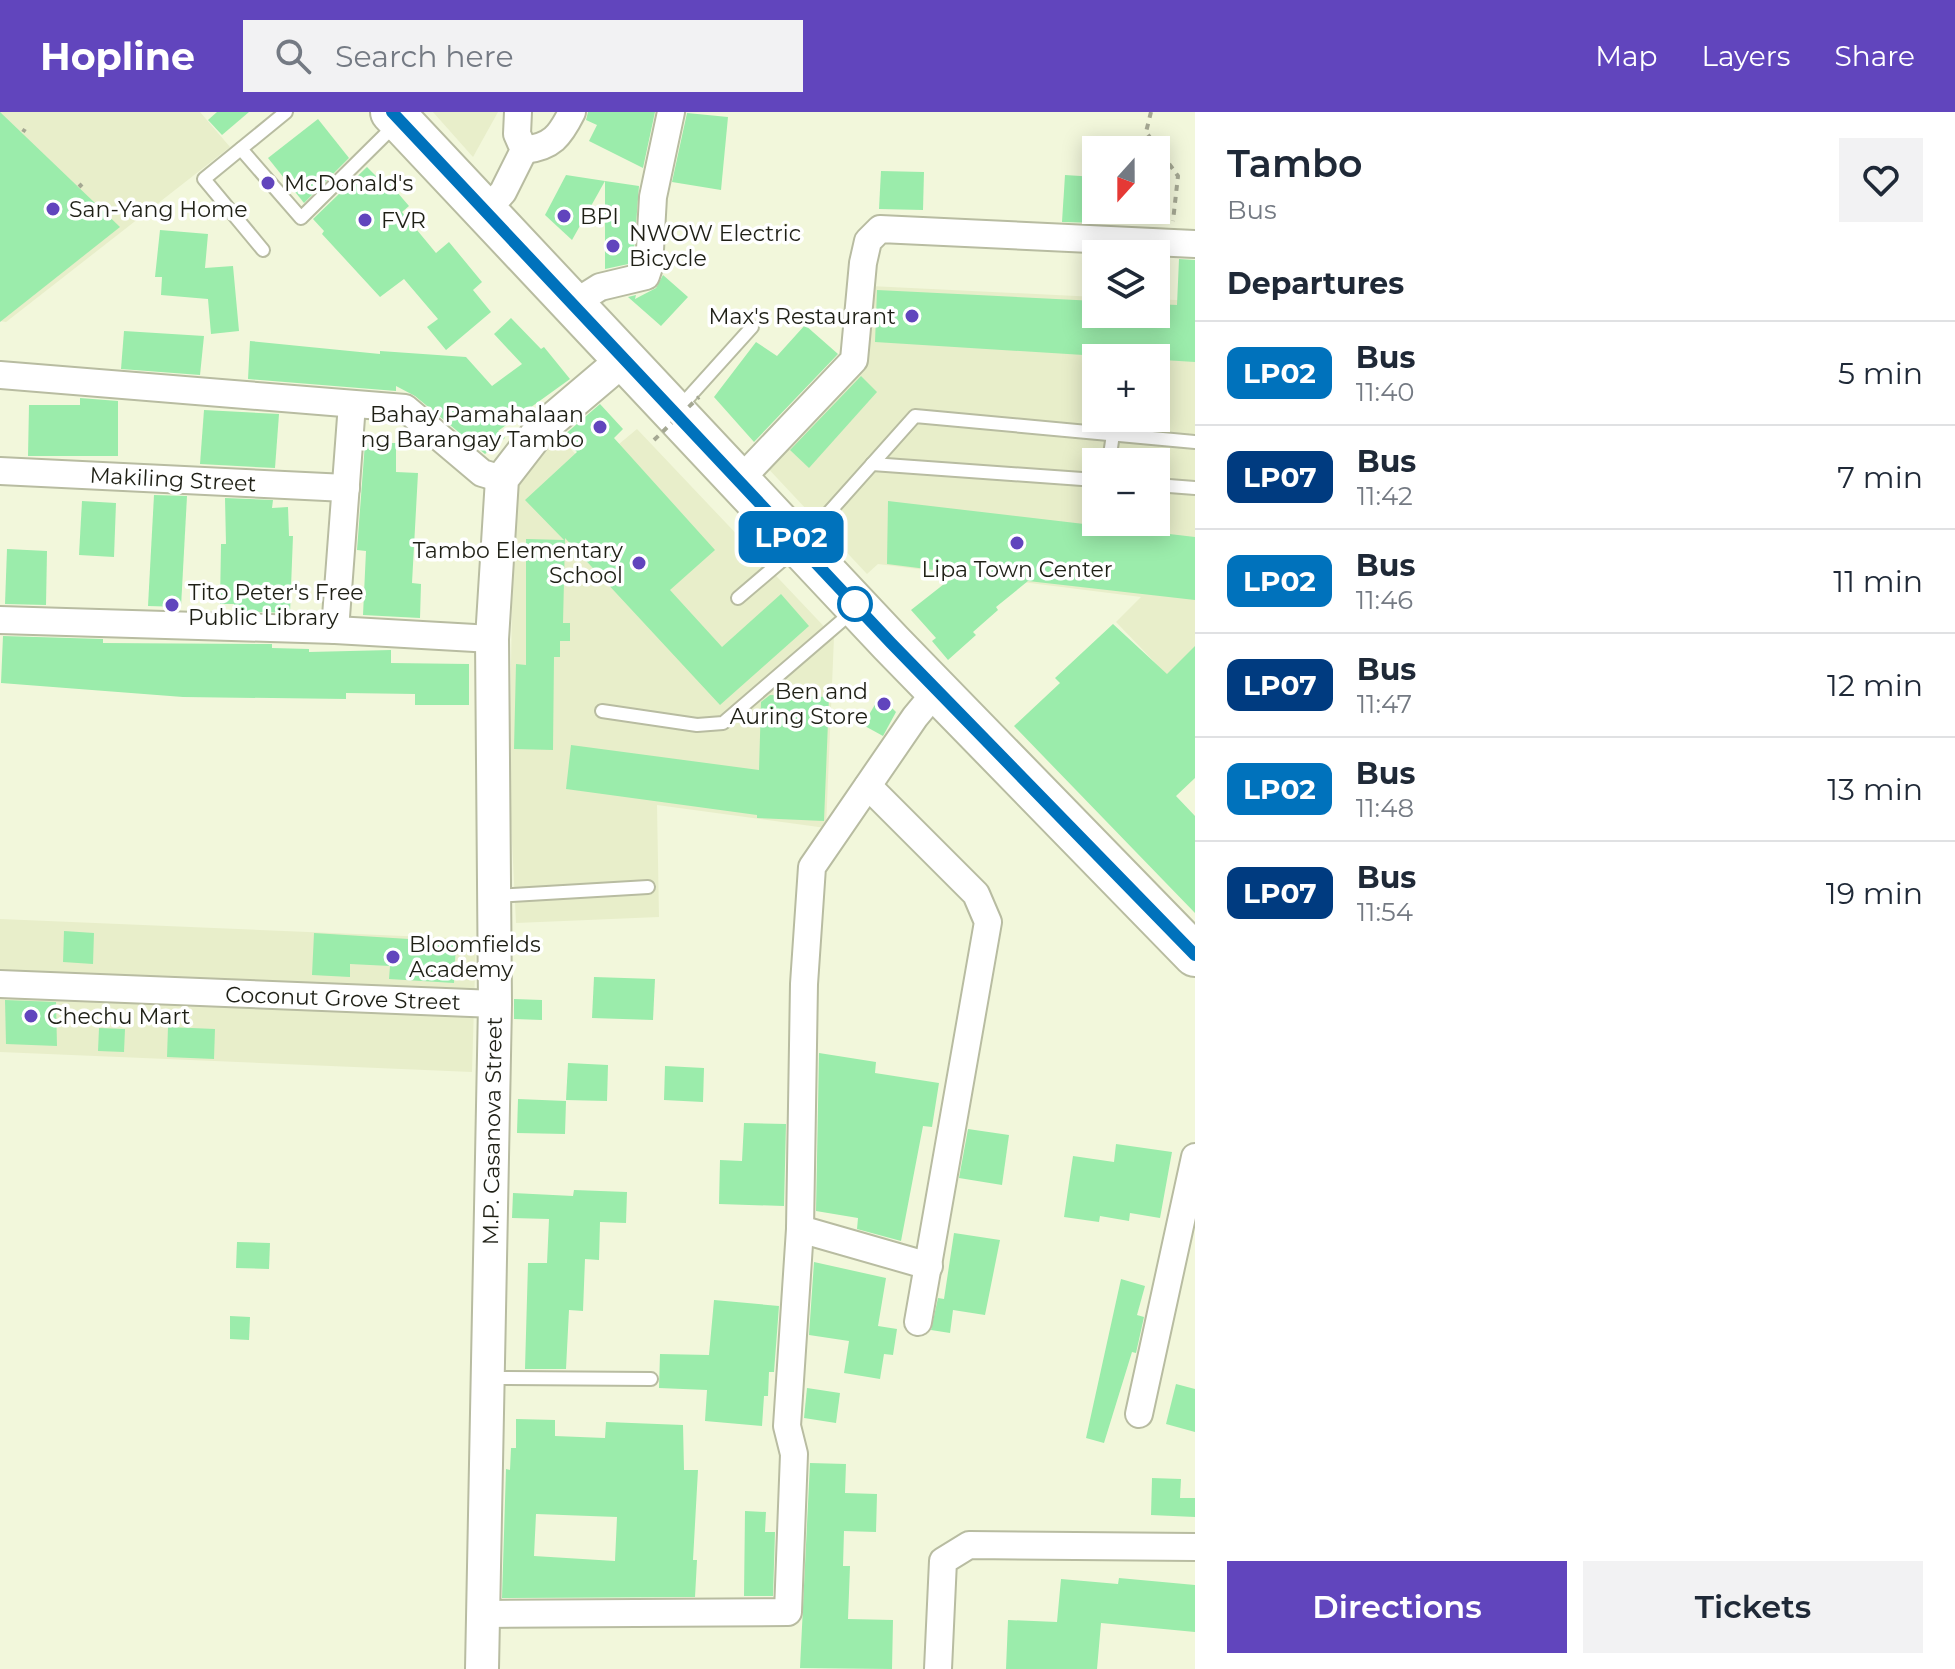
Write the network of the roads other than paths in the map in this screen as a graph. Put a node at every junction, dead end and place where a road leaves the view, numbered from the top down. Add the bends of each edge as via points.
1 (286, 112) edge
2 (518, 112) edge
3 (572, 112) edge
4 (671, 112) edge
5 (396, 116) edge
6 (241, 149) junction
7 (524, 150) junction
8 (485, 212) junction
9 (1183, 244) edge
10 (263, 250) dead end
11 (573, 304) junction
12 (752, 327) dead end
13 (625, 358) junction
14 (0, 375) edge
15 (352, 404) junction
16 (676, 417) junction
17 (1113, 434) junction
18 (1195, 442) edge
19 (1111, 448) edge
20 (872, 464) junction
21 (0, 471) edge
22 (502, 479) junction
23 (1082, 479) edge
24 (738, 482) junction
25 (1170, 486) edge
26 (346, 488) junction
27 (1195, 488) edge
28 (799, 546) junction
29 (738, 598) dead end
30 (858, 607) junction
31 (0, 620) edge
32 (335, 630) junction
33 (492, 639) junction
34 (939, 688) junction
35 (602, 711) dead end
36 (868, 786) junction
37 (648, 887) dead end
38 (494, 896) junction
39 (1195, 955) edge
40 (0, 984) edge
41 (495, 1004) junction
42 (1195, 1157) edge
43 (800, 1229) junction
44 (929, 1266) junction
45 (918, 1322) dead end
46 (486, 1378) junction
47 (651, 1379) dead end
48 (1139, 1414) dead end
49 (1195, 1547) edge
50 (484, 1614) junction
51 (482, 1669) edge
52 (938, 1669) edge

1 - 6 lane
2 - 7 street via 517,134
3 - 7 street via 555,140
4 - 11 street via 653,197 646,276 600,287
5 - 6 lane via 301,218
5 - 8 highway
6 - 10 lane via 204,179
7 - 8 street via 503,192
8 - 11 highway
9 - 24 street via 880,229 868,241 863,263 854,360
11 - 13 highway
12 - 16 lane
13 - 16 highway
13 - 22 street via 540,430
14 - 15 street
15 - 22 street via 405,408 482,473
15 - 26 street
16 - 24 highway
17 - 18 lane
17 - 19 lane
17 - 20 lane via 915,416
20 - 23 lane
20 - 28 lane
21 - 26 street, Makiling Street
22 - 33 street, M.P. Casanova Street
24 - 28 highway
25 - 27 lane
26 - 32 street
28 - 29 lane
28 - 30 highway
30 - 34 highway
30 - 35 lane via 723,723 697,725
31 - 32 street
32 - 33 street
33 - 38 street, M.P. Casanova Street
34 - 36 street
34 - 39 highway
36 - 43 street via 812,867 804,984
36 - 44 street via 976,894 988,922
37 - 38 lane
38 - 41 street, M.P. Casanova Street
40 - 41 street, Coconut Grove Street
41 - 46 street, M.P. Casanova Street
42 - 48 street
43 - 44 street
43 - 50 street via 787,1426 794,1454 788,1612
44 - 45 street
46 - 47 lane
46 - 50 street, M.P. Casanova Street
49 - 52 street via 969,1545 954,1552 943,1561
50 - 51 street, M.P. Casanova Street

